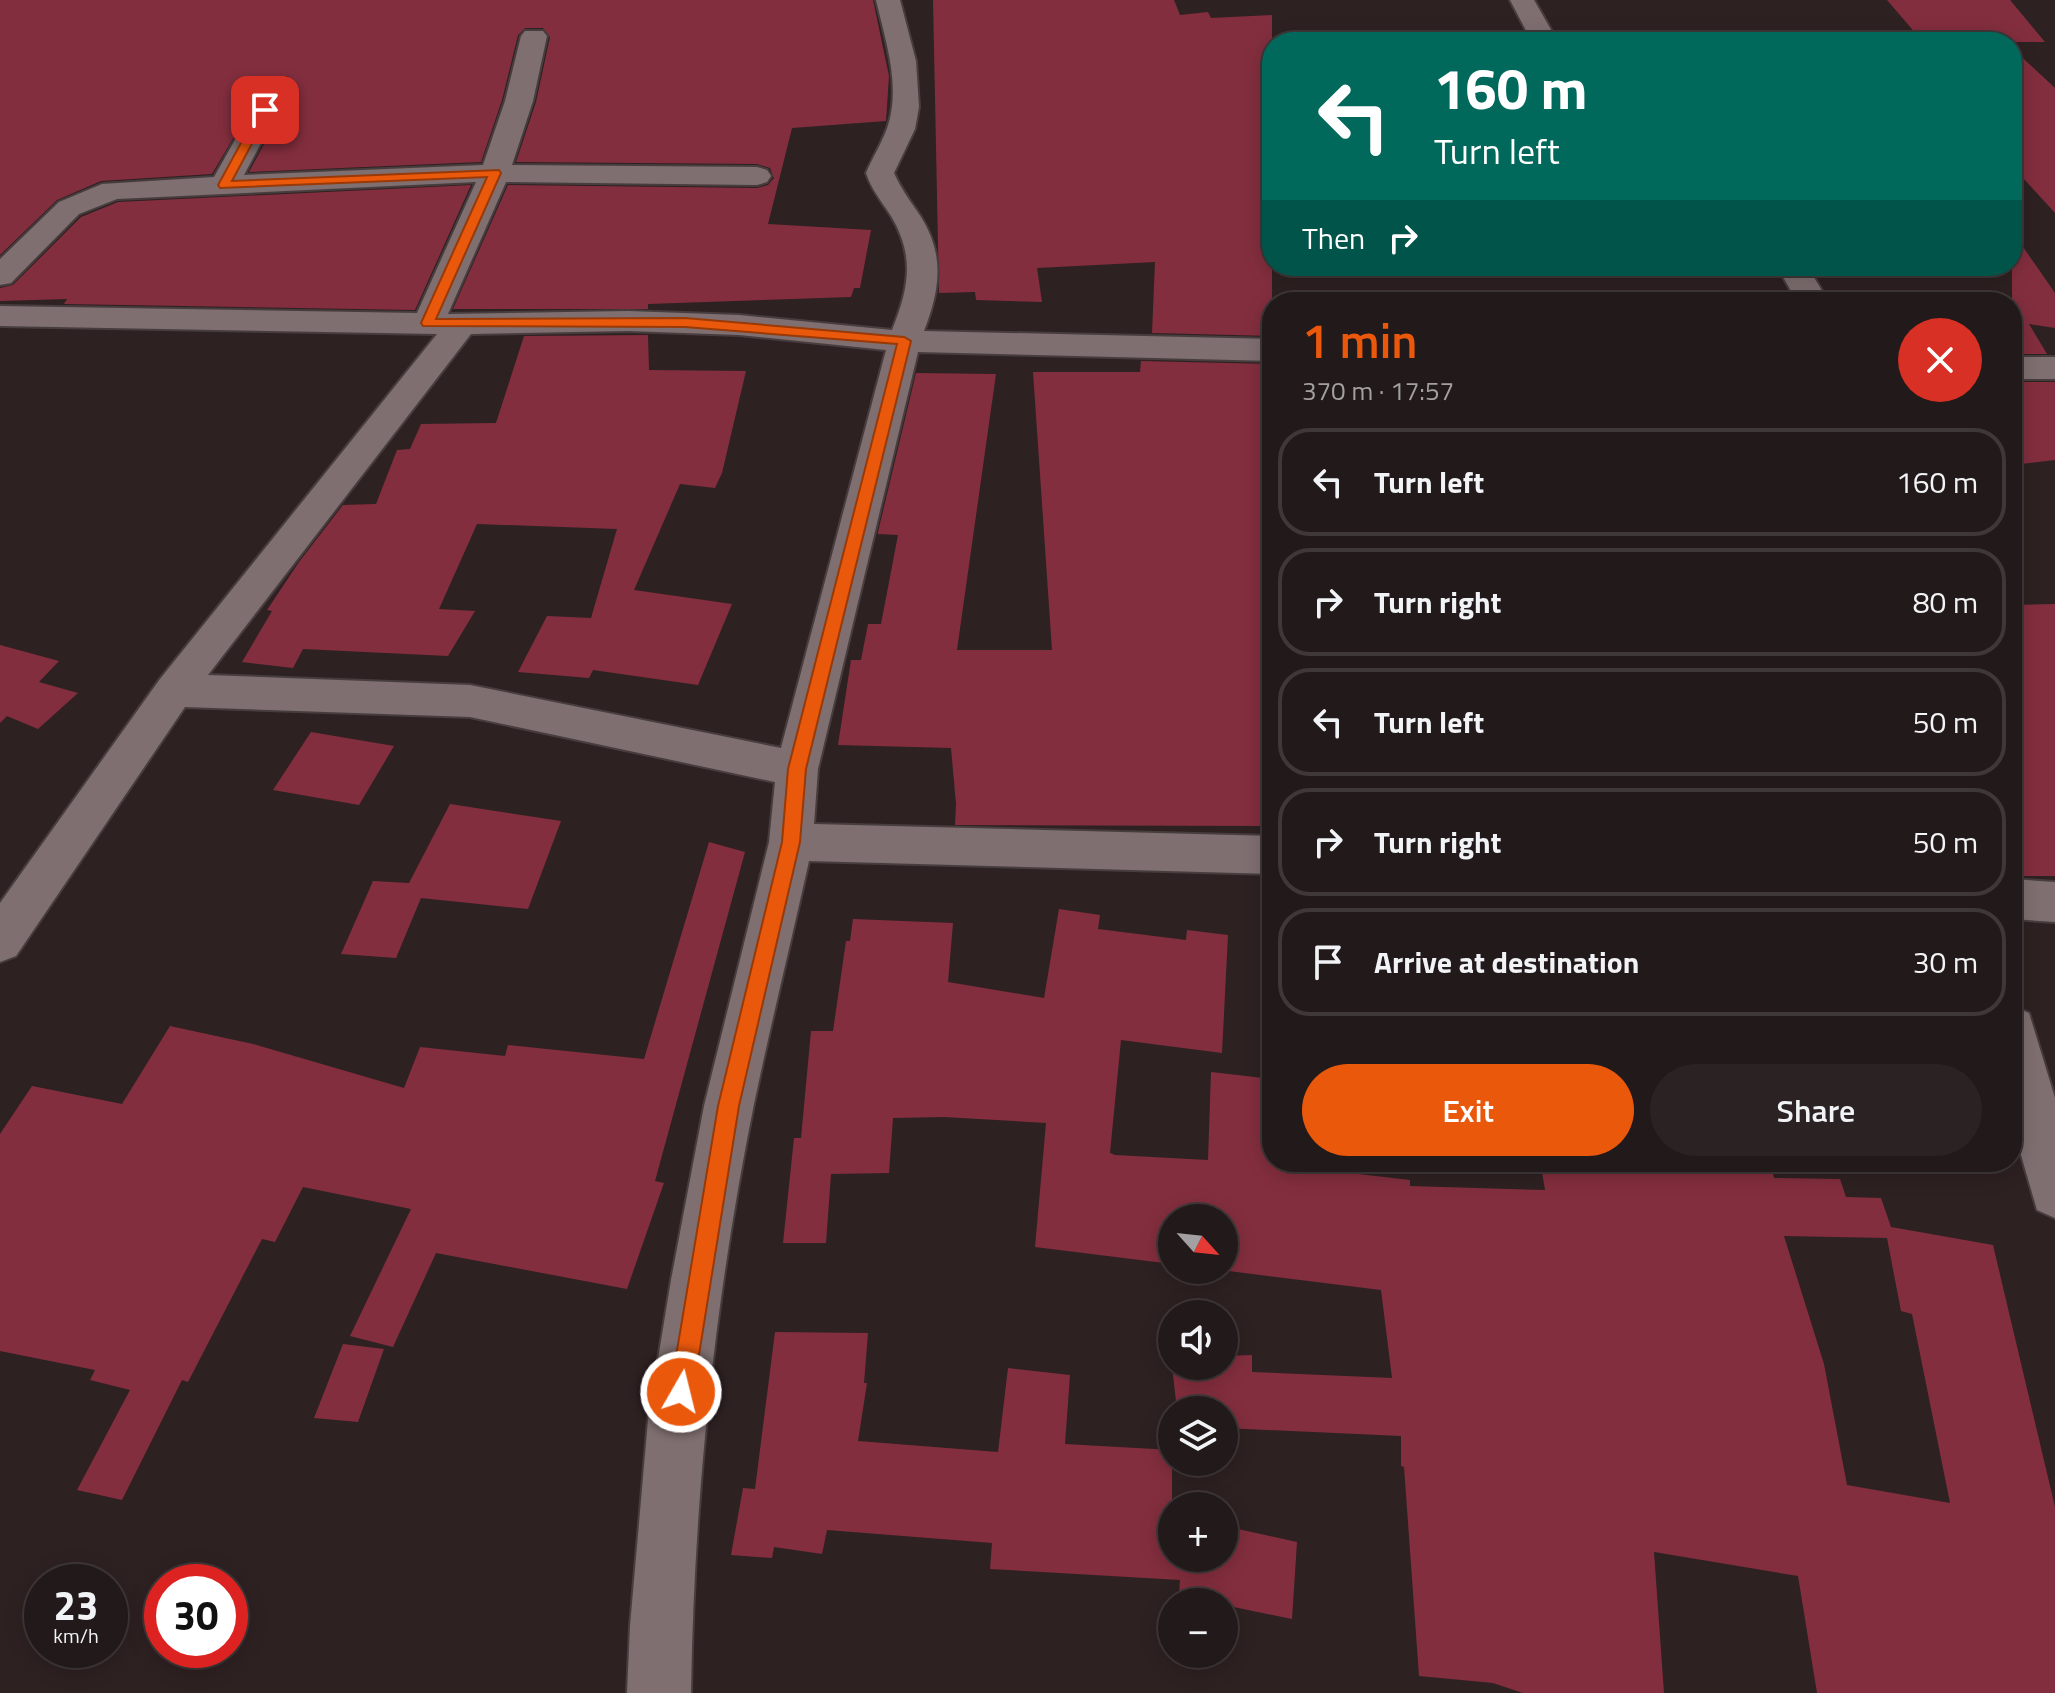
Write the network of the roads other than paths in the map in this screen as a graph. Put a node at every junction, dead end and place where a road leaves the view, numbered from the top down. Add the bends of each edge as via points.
1 (888, 0) edge
2 (1522, 0) edge
3 (1540, 32) edge
4 (534, 36) dead end
5 (279, 85) dead end
6 (495, 173) junction
7 (757, 176) dead end
8 (224, 185) junction
9 (0, 276) edge
10 (0, 316) edge
11 (445, 323) junction
12 (904, 341) junction
13 (1262, 350) edge
14 (2022, 368) edge
15 (2055, 368) edge
16 (174, 690) junction
17 (797, 769) junction
18 (791, 842) junction
19 (1262, 855) edge
20 (2022, 900) edge
21 (2055, 902) edge
22 (0, 941) edge
23 (2022, 1067) edge
24 (2055, 1192) edge
25 (659, 1693) edge

1 - 12 street via 908,99 880,173 923,249 926,269
2 - 3 street
4 - 6 street
5 - 8 street
6 - 7 street
6 - 8 street
6 - 11 street
8 - 9 street via 112,190 90,197 53,222
10 - 11 street
11 - 12 street via 671,322
11 - 16 street
12 - 13 street
12 - 17 street
14 - 15 street
16 - 17 street via 470,701
16 - 22 street
17 - 18 street
18 - 19 street
18 - 25 street via 729,1106 698,1280 677,1420
20 - 21 street
23 - 24 street

